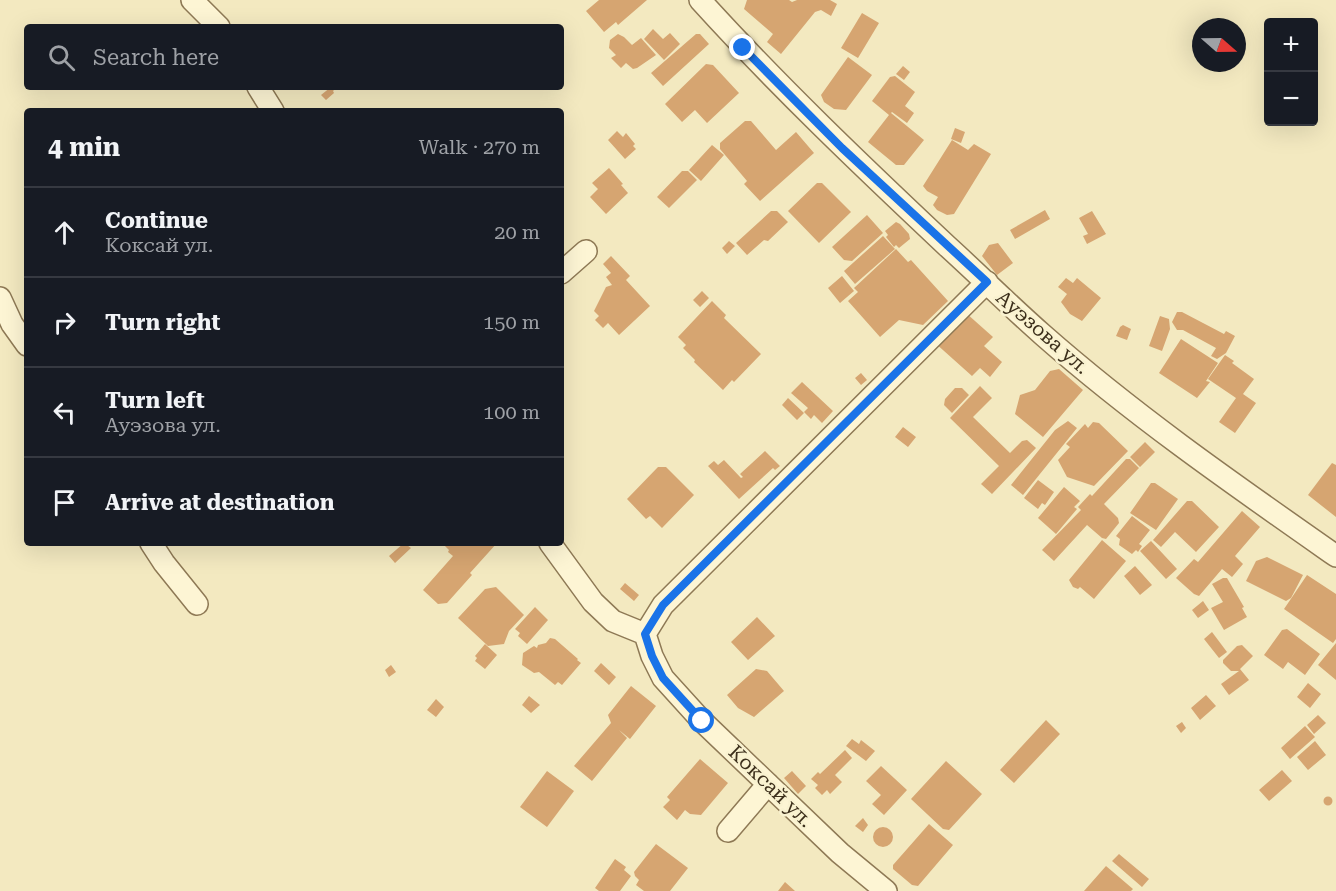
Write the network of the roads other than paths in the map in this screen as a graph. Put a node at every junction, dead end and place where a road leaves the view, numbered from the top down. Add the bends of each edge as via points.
1 (192, 0) edge
2 (699, 0) edge
3 (216, 24) edge
4 (260, 90) edge
5 (271, 108) edge
6 (586, 251) dead end
7 (564, 270) edge
8 (987, 282) junction
9 (0, 298) edge
10 (24, 341) edge
11 (153, 546) edge
12 (552, 546) edge
13 (1336, 556) edge
14 (197, 604) dead end
15 (645, 634) junction
16 (768, 784) junction
17 (728, 831) dead end
18 (886, 891) edge

1 - 3 street
2 - 8 street, Ауэзова ул. via 842,148
4 - 5 street
6 - 7 street
8 - 13 street, Ауэзова ул. via 1043,335 1137,412
8 - 15 street via 670,597
9 - 10 street
11 - 14 street
12 - 15 street via 593,602 613,621
15 - 16 street, Коксай ул. via 663,678
16 - 17 street
16 - 18 street, Коксай ул.

